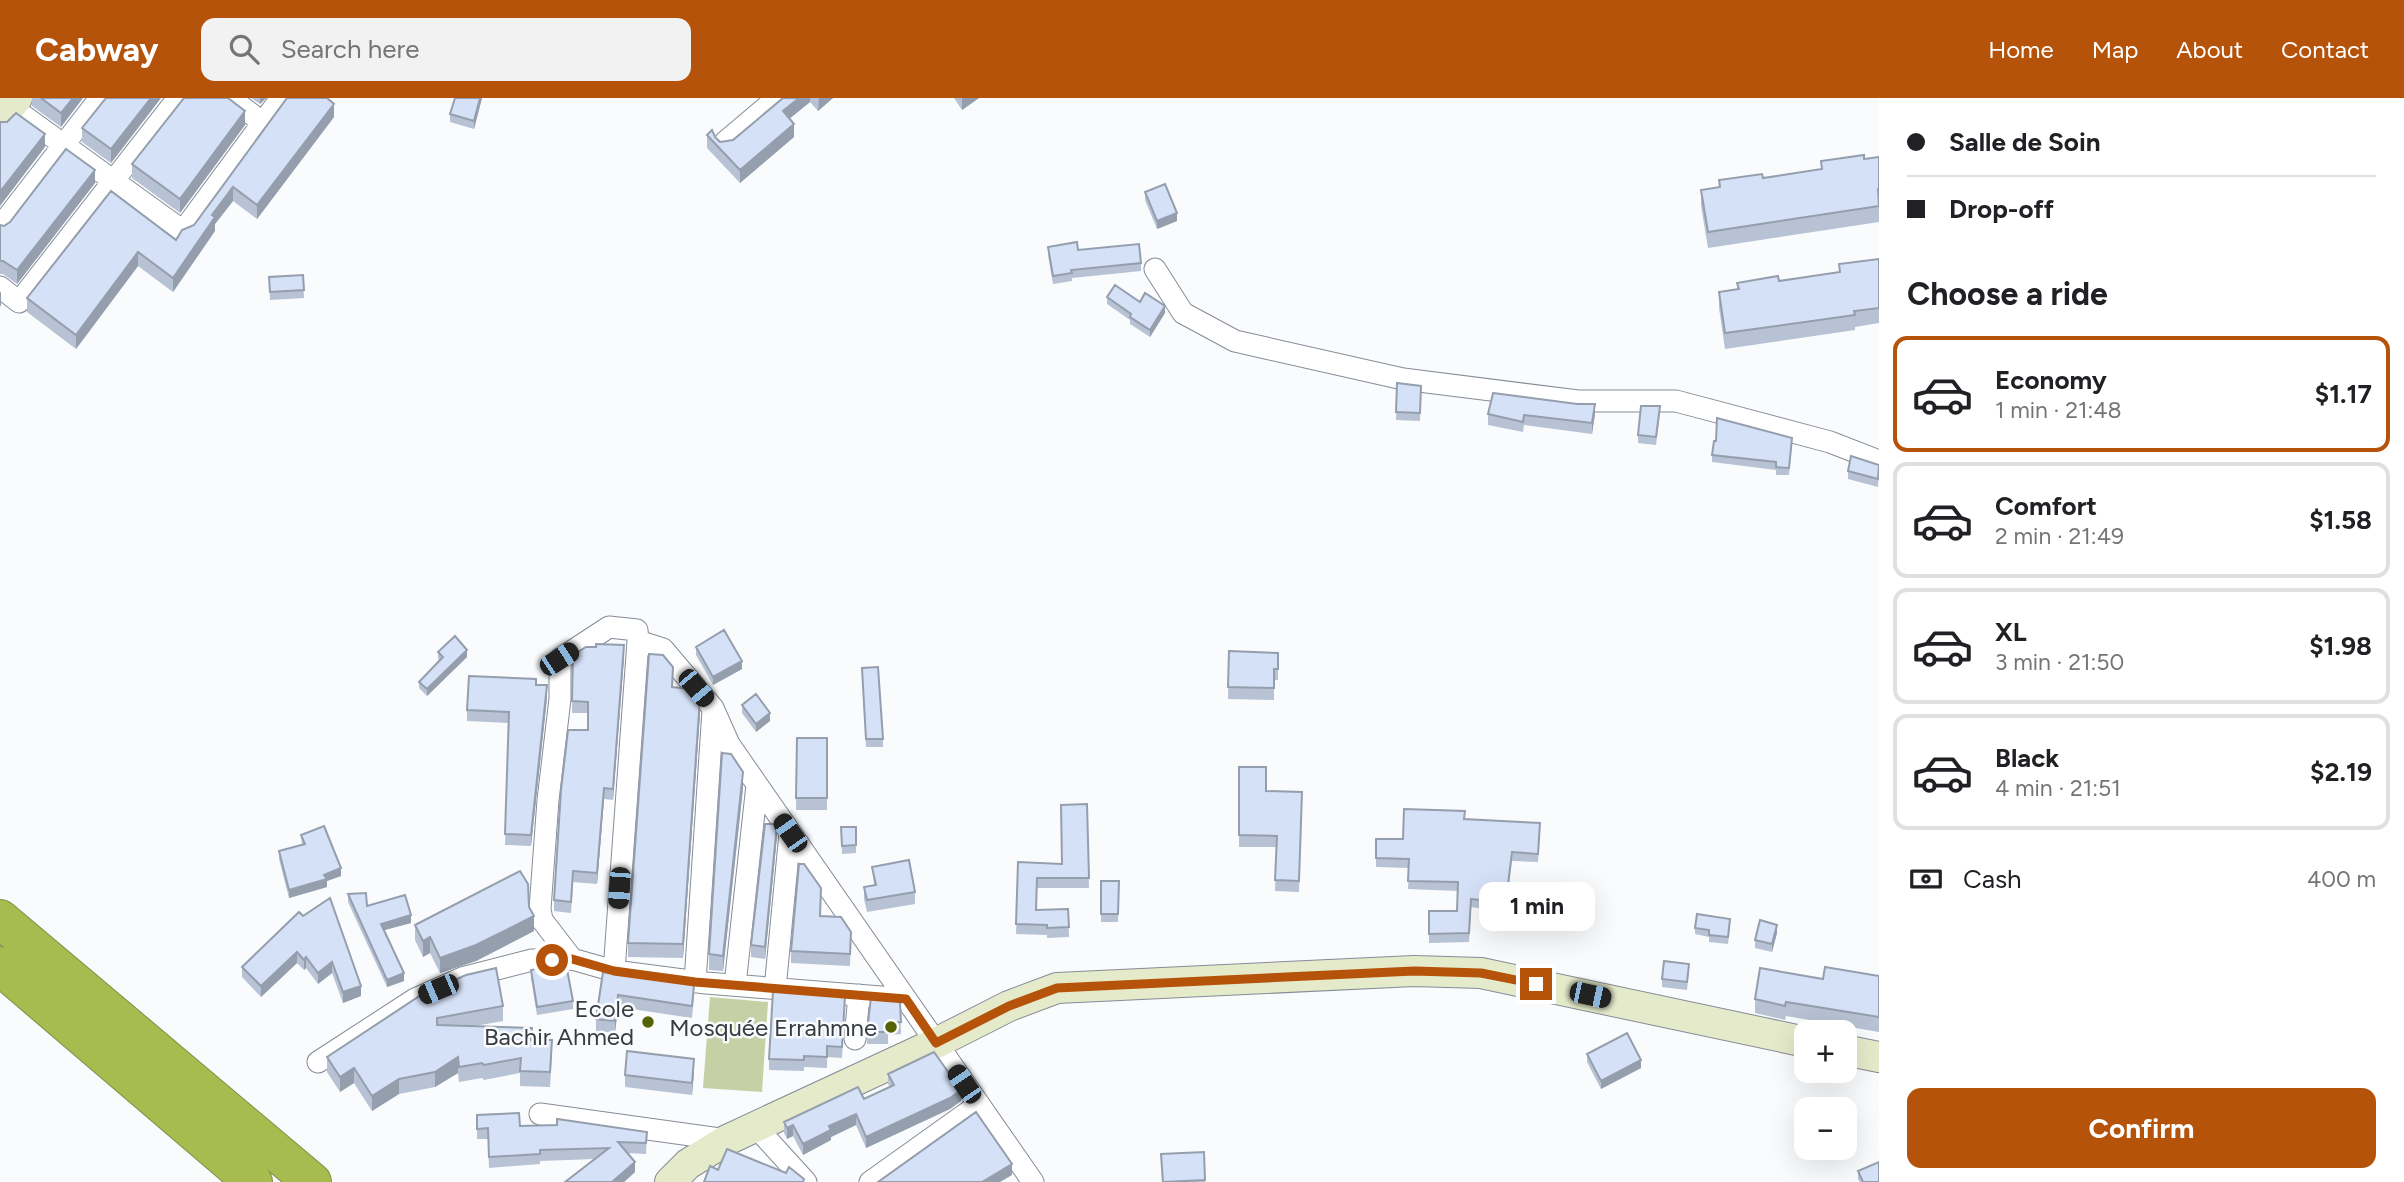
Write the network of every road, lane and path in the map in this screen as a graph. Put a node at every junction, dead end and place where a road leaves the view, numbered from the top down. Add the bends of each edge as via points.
1 (100, 98) edge
2 (178, 98) edge
3 (230, 98) edge
4 (281, 98) edge
5 (777, 98) edge
6 (9, 108) edge
7 (262, 122) junction
8 (725, 142) edge
9 (64, 145) junction
10 (114, 181) junction
11 (0, 227) edge
12 (1155, 269) dead end
13 (0, 287) edge
14 (1879, 460) edge
15 (638, 641) junction
16 (713, 708) junction
17 (757, 785) junction
18 (790, 833) junction
19 (0, 919) edge
20 (572, 959) junction
21 (0, 966) edge
22 (614, 971) junction
23 (695, 982) junction
24 (735, 985) junction
25 (775, 989) junction
26 (859, 995) junction
27 (906, 999) junction
28 (855, 1039) dead end
29 (1794, 1039) edge
30 (936, 1043) junction
31 (1857, 1053) edge
32 (1879, 1057) edge
33 (318, 1062) dead end
34 (978, 1105) junction
35 (540, 1114) dead end
36 (755, 1127) junction
37 (727, 1140) junction
38 (253, 1182) edge
39 (312, 1182) edge
40 (670, 1182) edge
41 (806, 1182) edge
42 (870, 1182) edge
43 (1033, 1182) edge

1 - 9 street
2 - 10 street
3 - 7 street
4 - 7 street
5 - 8 street
6 - 9 street
7 - 10 street via 183,231
9 - 10 street
9 - 11 street
10 - 13 street via 19,302
12 - 14 street via 1183,313 1235,341 1403,379 1578,401 1676,401 1830,442
15 - 16 street via 663,649
15 - 20 street via 637,630 609,627 559,659 540,909 542,920
15 - 22 street
16 - 17 street via 729,744
16 - 23 street
17 - 18 street
17 - 24 street
18 - 25 street
18 - 27 street
19 - 39 highway
20 - 22 street
20 - 33 street via 532,960 462,978 415,999
21 - 38 highway
22 - 23 street
23 - 24 street
24 - 25 street
25 - 26 street
26 - 27 street
26 - 28 street
27 - 30 street
29 - 30 main road via 1481,973 1414,971 1057,988
30 - 34 street
30 - 36 main road
31 - 32 main road
34 - 42 street
34 - 43 street
35 - 37 street
36 - 37 main road
36 - 41 street
37 - 40 main road via 688,1164

